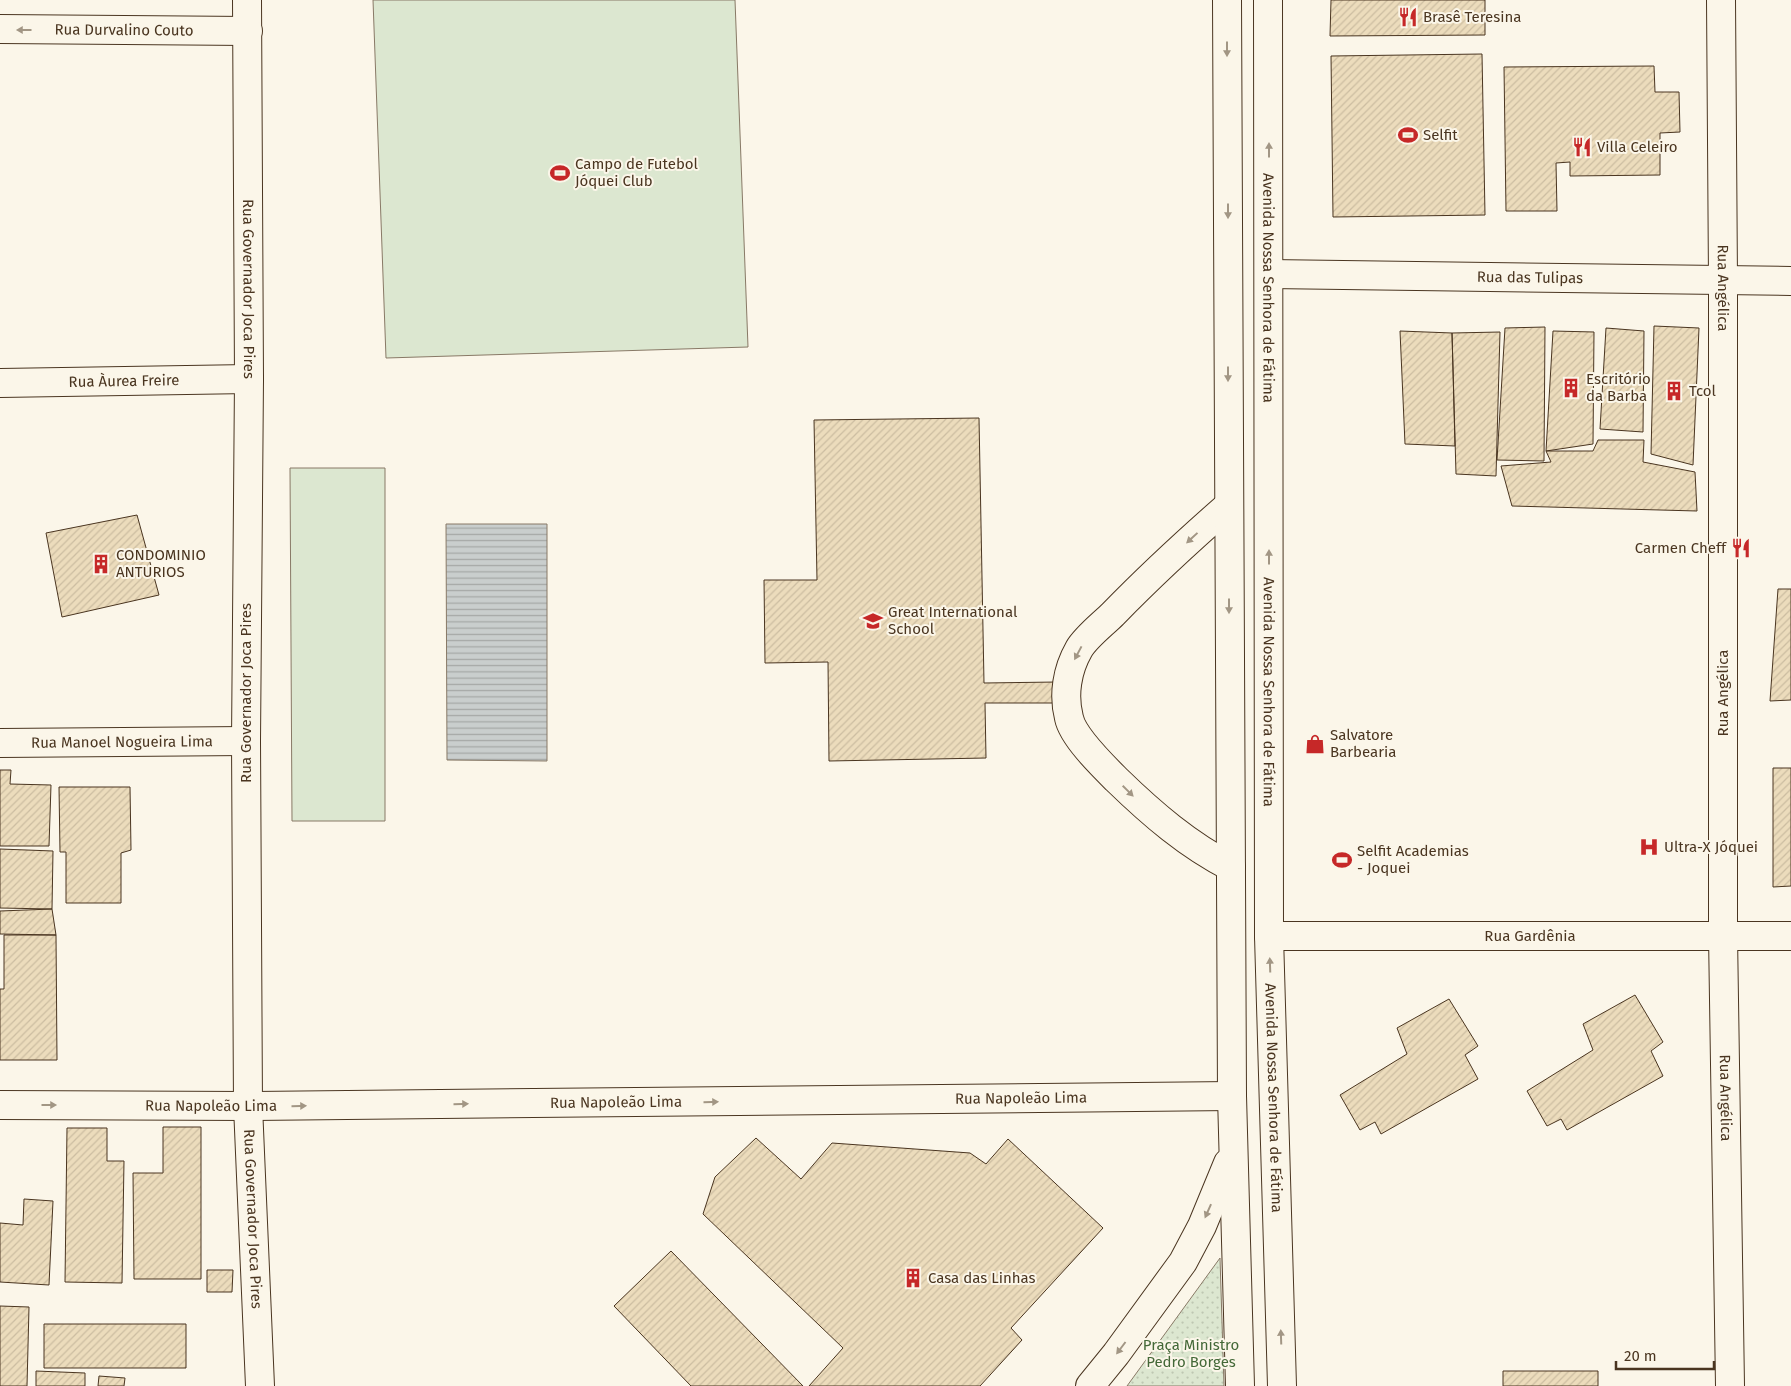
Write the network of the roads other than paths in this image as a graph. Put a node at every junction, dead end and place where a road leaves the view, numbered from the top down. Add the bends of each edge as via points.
1 (247, 0) edge
2 (1227, 0) edge
3 (1268, 0) edge
4 (1721, 0) edge
5 (0, 29) edge
6 (248, 31) junction
7 (1269, 274) junction
8 (1723, 281) junction
9 (1791, 281) edge
10 (249, 379) junction
11 (0, 383) edge
12 (1229, 505) junction
13 (246, 741) junction
14 (0, 743) edge
15 (1231, 867) junction
16 (1723, 935) junction
17 (1269, 936) junction
18 (1791, 936) edge
19 (1232, 1096) junction
20 (0, 1105) edge
21 (248, 1106) junction
22 (1232, 1150) junction
23 (260, 1386) edge
24 (1090, 1386) edge
25 (1240, 1386) edge
26 (1282, 1386) edge
27 (1730, 1386) edge

1 - 6 street, Rua Governador Joca Pires
2 -> 12 street
7 -> 3 street, Avenida Nossa Senhora de Fátima
4 - 8 street, Rua Angélica
6 -> 5 street, Rua Durvalino Couto
6 - 10 street, Rua Governador Joca Pires
7 - 8 street, Rua das Tulipas
17 -> 7 street, Avenida Nossa Senhora de Fátima
8 - 9 street, Rua das Tulipas
8 - 16 street, Rua Angélica
10 - 11 street, Rua Àurea Freire
10 - 13 street, Rua Governador Joca Pires
12 -> 15 street
12 -> 15 street via 1080,647 1069,673 1066,699 1073,729 1101,764 1146,809 1204,853
13 - 14 street, Rua Manoel Nogueira Lima
13 - 21 street, Rua Governador Joca Pires
15 - 19 street
16 - 17 street, Rua Gardênia
16 - 18 street, Rua Gardênia
16 - 27 street, Rua Angélica
26 -> 17 street, Avenida Nossa Senhora de Fátima
21 -> 19 street, Rua Napoleão Lima
19 - 22 street
20 -> 21 street, Rua Napoleão Lima
21 - 23 street, Rua Governador Joca Pires
22 -> 24 street via 1206,1218 1183,1262
22 - 25 street

